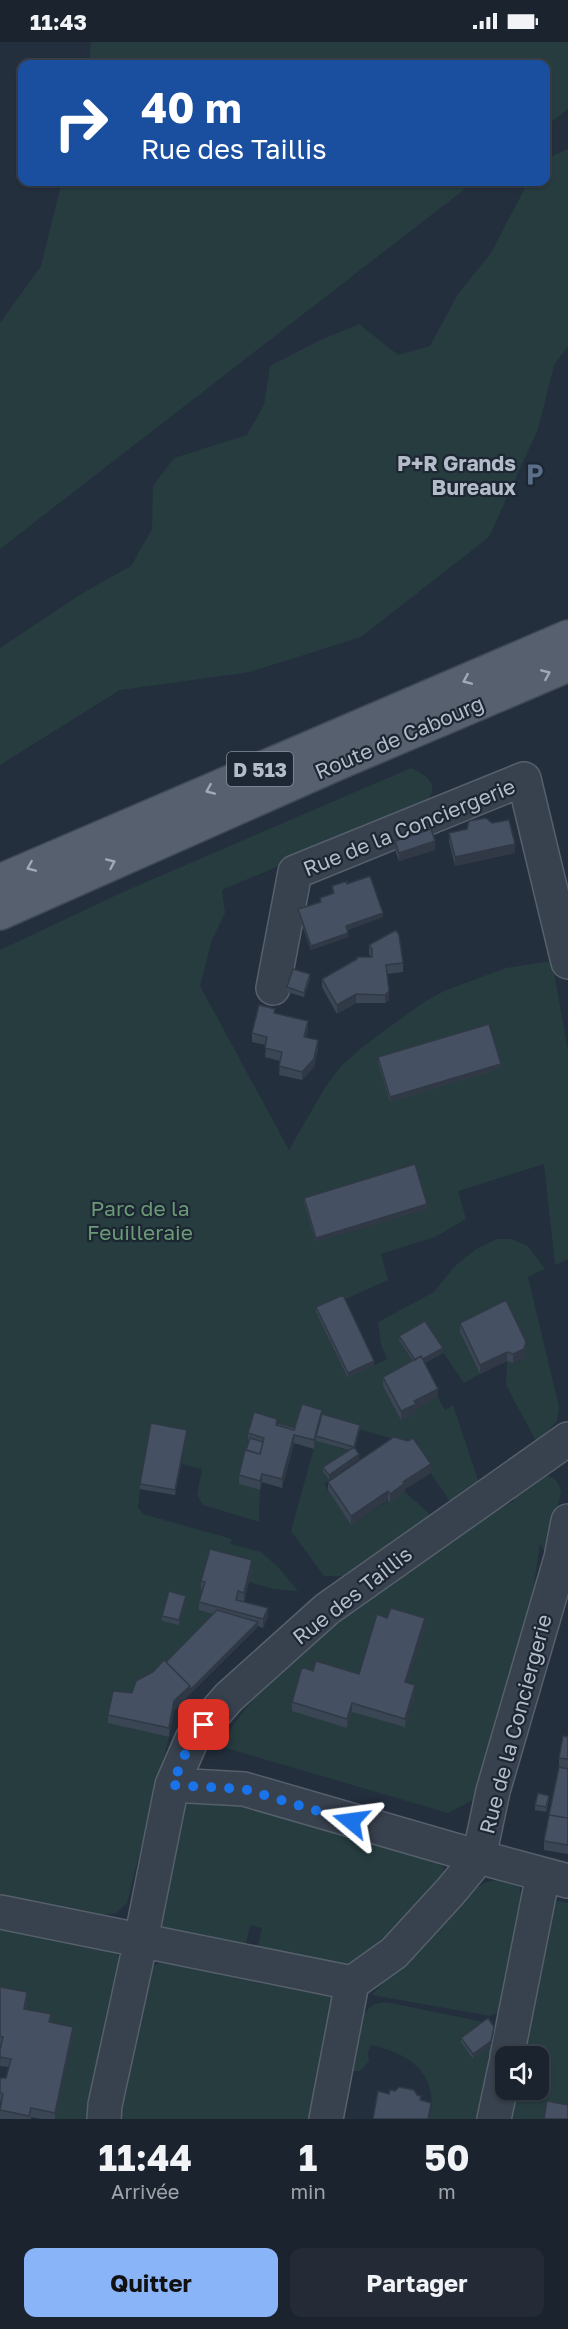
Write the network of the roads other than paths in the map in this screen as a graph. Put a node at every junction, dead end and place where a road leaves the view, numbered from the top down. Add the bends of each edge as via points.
1 (568, 637) edge
2 (568, 665) edge
3 (0, 881) edge
4 (0, 913) edge
5 (568, 962) edge
6 (273, 988) dead end
7 (568, 1438) edge
8 (568, 1521) edge
9 (172, 1785) junction
10 (478, 1857) junction
11 (556, 1878) edge
12 (0, 1912) edge
13 (141, 1940) junction
14 (352, 1983) junction
15 (510, 2046) edge
16 (498, 2100) edge
17 (104, 2119) edge
18 (326, 2119) edge
19 (494, 2119) edge

1 -> 3 main road, Route de Cabourg / D 513
4 -> 2 main road, Route de Cabourg / D 513
5 - 6 street, Rue de la Conciergerie via 524,779 295,872
7 - 9 street, Rue des Taillis via 327,1609 229,1697 192,1738
8 - 10 street, Rue de la Conciergerie
9 - 10 street via 244,1789
9 - 13 street, Rue des Taillis
10 - 11 street
10 - 14 street via 394,1953
11 - 15 street
12 - 13 street
13 - 14 street
13 - 17 street, Rue des Taillis
14 - 18 street
16 - 19 street

